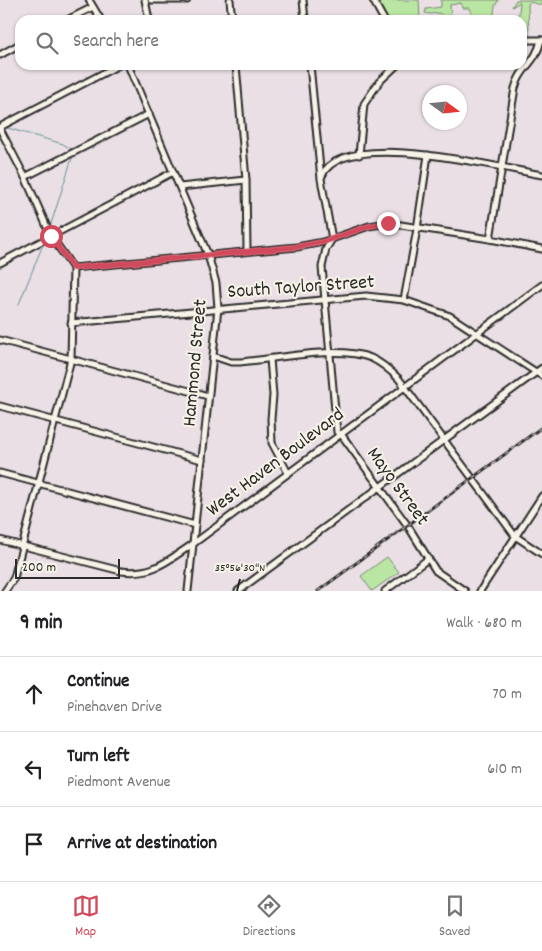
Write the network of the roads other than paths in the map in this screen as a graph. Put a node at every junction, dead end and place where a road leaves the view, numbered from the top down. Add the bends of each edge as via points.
1 (89, 0) edge
2 (145, 0) edge
3 (151, 0) edge
4 (187, 0) edge
5 (230, 0) edge
6 (303, 0) edge
7 (373, 0) edge
8 (93, 6) junction
9 (76, 15) edge
10 (98, 15) edge
11 (148, 15) edge
12 (232, 15) edge
13 (304, 15) edge
14 (381, 15) edge
15 (527, 40) edge
16 (542, 40) edge
17 (15, 47) edge
18 (0, 55) edge
19 (527, 67) edge
20 (110, 70) edge
21 (130, 70) edge
22 (236, 70) edge
23 (310, 70) edge
24 (391, 70) edge
25 (525, 70) edge
26 (149, 114) junction
27 (0, 128) edge
28 (358, 155) junction
29 (428, 155) junction
30 (501, 168) junction
31 (174, 172) junction
32 (542, 174) edge
33 (25, 177) junction
34 (321, 179) junction
35 (246, 180) junction
36 (180, 188) junction
37 (417, 229) junction
38 (51, 236) junction
39 (332, 239) junction
40 (490, 239) junction
41 (542, 249) edge
42 (247, 251) junction
43 (208, 255) junction
44 (0, 263) edge
45 (73, 268) junction
46 (542, 286) edge
47 (324, 299) junction
48 (404, 300) junction
49 (218, 308) junction
50 (71, 322) junction
51 (478, 333) junction
52 (0, 340) edge
53 (329, 352) junction
54 (213, 356) junction
55 (70, 359) junction
56 (270, 359) junction
57 (542, 368) edge
58 (536, 372) junction
59 (542, 376) edge
60 (404, 387) junction
61 (208, 396) junction
62 (0, 406) edge
63 (55, 421) junction
64 (340, 434) junction
65 (444, 440) junction
66 (202, 460) junction
67 (0, 473) edge
68 (288, 473) junction
69 (39, 483) junction
70 (380, 488) junction
71 (542, 496) edge
72 (195, 525) junction
73 (515, 536) junction
74 (0, 540) edge
75 (193, 544) junction
76 (22, 545) junction
77 (542, 554) edge
78 (428, 559) junction
79 (5, 591) edge
80 (188, 591) edge
81 (238, 591) edge
82 (385, 591) edge
83 (465, 591) edge
84 (480, 591) edge

1 - 8 street
2 - 11 street
3 - 4 street
5 - 12 street
6 - 13 street
7 - 14 street
8 - 9 street
8 - 10 street
15 - 16 street
16 - 19 street via 536,56
17 - 18 street
20 - 27 street
21 - 26 street, Hammond Street
22 - 35 street
23 - 34 street
24 - 28 street via 364,104
25 - 30 street via 518,78
26 - 31 street, Hammond Street
26 - 33 street
27 - 33 street
28 - 29 street via 393,151
28 - 34 street via 333,162
29 - 30 street
29 - 37 street
30 - 32 street
30 - 40 street
31 - 36 street, Hammond Street
31 - 38 street
33 - 38 street
34 - 39 street
35 - 36 street
35 - 42 street
36 - 43 street, Hammond Street
37 - 39 street via 388,223
37 - 40 street
37 - 48 street
38 - 44 street
38 - 45 street
39 - 42 street via 304,246
39 - 47 street via 322,267
40 - 41 street
42 - 43 street
43 - 45 street
43 - 49 street, Hammond Street via 216,283
45 - 50 street
46 - 51 street, West Haven Boulevard
47 - 48 street, South Taylor Street via 366,296
47 - 49 street, South Taylor Street
47 - 53 street
48 - 51 street, South Taylor Street via 450,316
49 - 50 street, South Taylor Street
49 - 54 street, Hammond Street
50 - 55 street
51 - 58 street, South Taylor Street
51 - 60 street, West Haven Boulevard
52 - 55 street
53 - 56 street
53 - 60 street via 373,359 389,369
53 - 64 street via 337,432
54 - 56 street via 231,362
54 - 61 street, Hammond Street
55 - 61 street
55 - 63 street
56 - 68 street via 272,442
57 - 58 street
58 - 59 street, South Taylor Street
58 - 65 street
60 - 64 street, West Haven Boulevard
60 - 65 street
61 - 66 street, Hammond Street
62 - 63 street
63 - 66 street
63 - 69 street
64 - 68 street, West Haven Boulevard
64 - 70 street, Mayo Street
65 - 70 street
65 - 73 street
66 - 72 street, Hammond Street
67 - 69 street
68 - 75 street, West Haven Boulevard
69 - 72 street
69 - 76 street
70 - 78 street, Mayo Street
70 - 81 street
71 - 73 street
72 - 75 street, Hammond Street
73 - 77 street
73 - 84 street
74 - 76 street, West Haven Boulevard
75 - 76 street, West Haven Boulevard via 154,569 134,572 105,568
75 - 80 street, Hammond Street
76 - 79 street via 14,578
78 - 82 street
78 - 83 street, Mayo Street via 436,571

